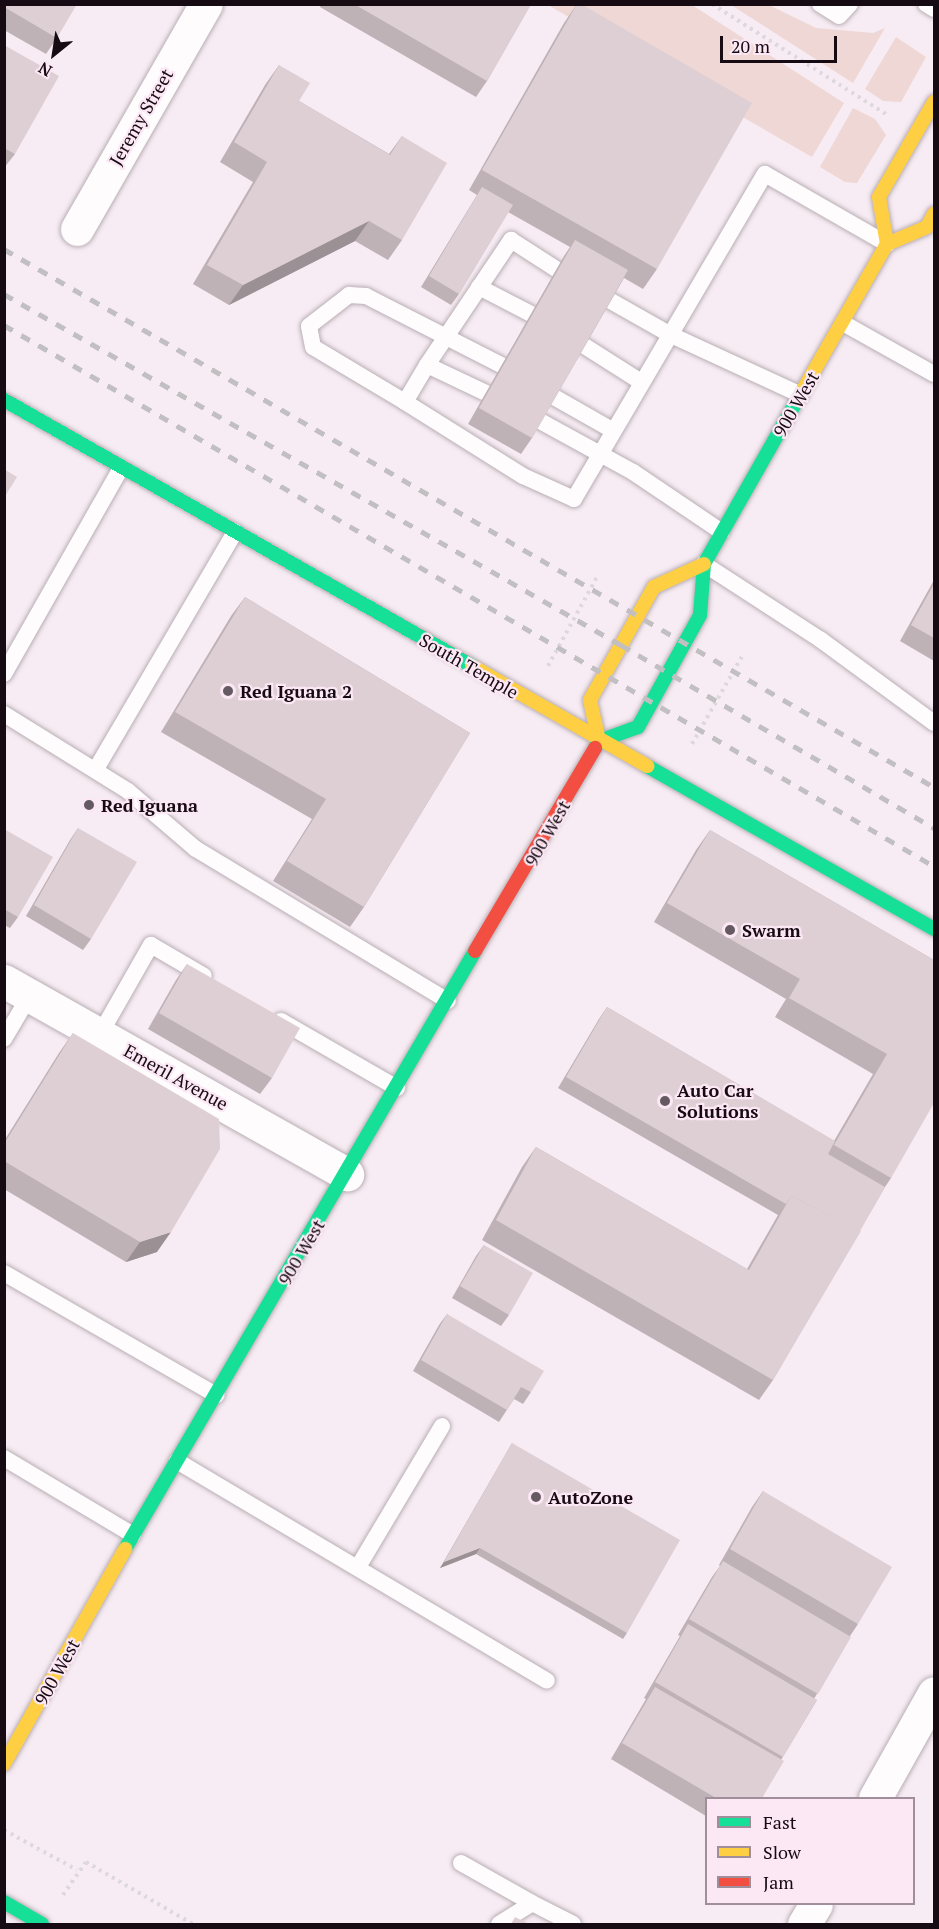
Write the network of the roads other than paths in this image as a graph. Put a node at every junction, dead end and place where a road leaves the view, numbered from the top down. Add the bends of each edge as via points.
1 (206, 4) edge
2 (820, 4) edge
3 (850, 4) edge
4 (926, 4) edge
5 (934, 9) edge
6 (934, 102) edge
7 (934, 214) edge
8 (77, 229) dead end
9 (886, 244) junction
10 (556, 269) edge
11 (479, 287) junction
12 (609, 300) edge
13 (531, 314) edge
14 (843, 323) junction
15 (447, 334) junction
16 (669, 334) junction
17 (583, 345) edge
18 (427, 365) junction
19 (501, 365) edge
20 (934, 374) edge
21 (640, 382) junction
22 (486, 393) edge
23 (801, 395) junction
24 (554, 397) edge
25 (4, 400) edge
26 (405, 402) junction
27 (540, 421) edge
28 (612, 430) junction
29 (598, 452) junction
30 (121, 468) junction
31 (236, 532) junction
32 (722, 532) junction
33 (704, 564) junction
34 (4, 674) edge
35 (4, 714) edge
36 (934, 723) edge
37 (599, 741) junction
38 (96, 769) junction
39 (934, 929) edge
40 (220, 985) edge
41 (17, 988) edge
42 (448, 1001) junction
43 (269, 1014) edge
44 (99, 1035) junction
45 (4, 1039) edge
46 (397, 1088) junction
47 (347, 1174) junction
48 (4, 1272) edge
49 (216, 1395) junction
50 (442, 1426) dead end
51 (4, 1458) edge
52 (177, 1461) junction
53 (133, 1535) junction
54 (358, 1567) junction
55 (547, 1681) dead end
56 (934, 1693) edge
57 (4, 1764) edge
58 (876, 1797) edge
59 (461, 1863) dead end
60 (4, 1902) edge
61 (532, 1904) junction
62 (815, 1905) edge
63 (42, 1924) edge
64 (499, 1924) edge
65 (573, 1924) edge
66 (804, 1924) edge

1 - 8 street, Jeremy Street
2 - 3 lane via 839,16
4 - 5 lane
6 - 9 main road via 879,197
7 - 9 main road via 927,227
9 - 14 main road, 900 West
9 - 16 lane via 765,174
10 - 11 lane via 511,240
11 - 13 lane
11 - 15 lane
12 - 16 lane
14 - 20 lane
14 - 23 main road, 900 West
15 - 18 lane
15 - 19 lane
15 - 26 lane via 366,296 349,296 309,326 314,347
16 - 21 lane
16 - 23 lane
17 - 21 lane
18 - 22 lane
18 - 26 lane
21 - 28 lane
23 - 32 main road, 900 West
24 - 28 lane
25 - 30 main road, South Temple
26 - 29 lane via 523,476 574,498
27 - 29 lane
28 - 29 lane
29 - 32 lane
30 - 31 main road, South Temple
30 - 34 lane
31 - 37 main road, South Temple
31 - 38 lane
32 - 33 main road, 900 West
33 - 36 lane via 821,640
33 - 37 main road, 900 West via 700,615 638,727
33 - 37 main road via 654,588 590,700
35 - 38 lane
37 - 39 main road, South Temple
37 - 42 main road, 900 West
38 - 42 lane via 196,849
40 - 44 lane via 151,945
41 - 44 street, Emeril Avenue
41 - 45 lane
42 - 46 main road, 900 West
43 - 46 lane
44 - 47 street, Emeril Avenue
46 - 47 main road, 900 West
47 - 49 main road, 900 West
48 - 49 lane
49 - 52 main road, 900 West
50 - 54 lane
51 - 53 lane
52 - 53 main road, 900 West
52 - 54 lane
53 - 57 main road, 900 West
54 - 55 lane
56 - 58 street
59 - 61 lane
60 - 63 main road
61 - 64 lane
61 - 65 lane
62 - 66 street

